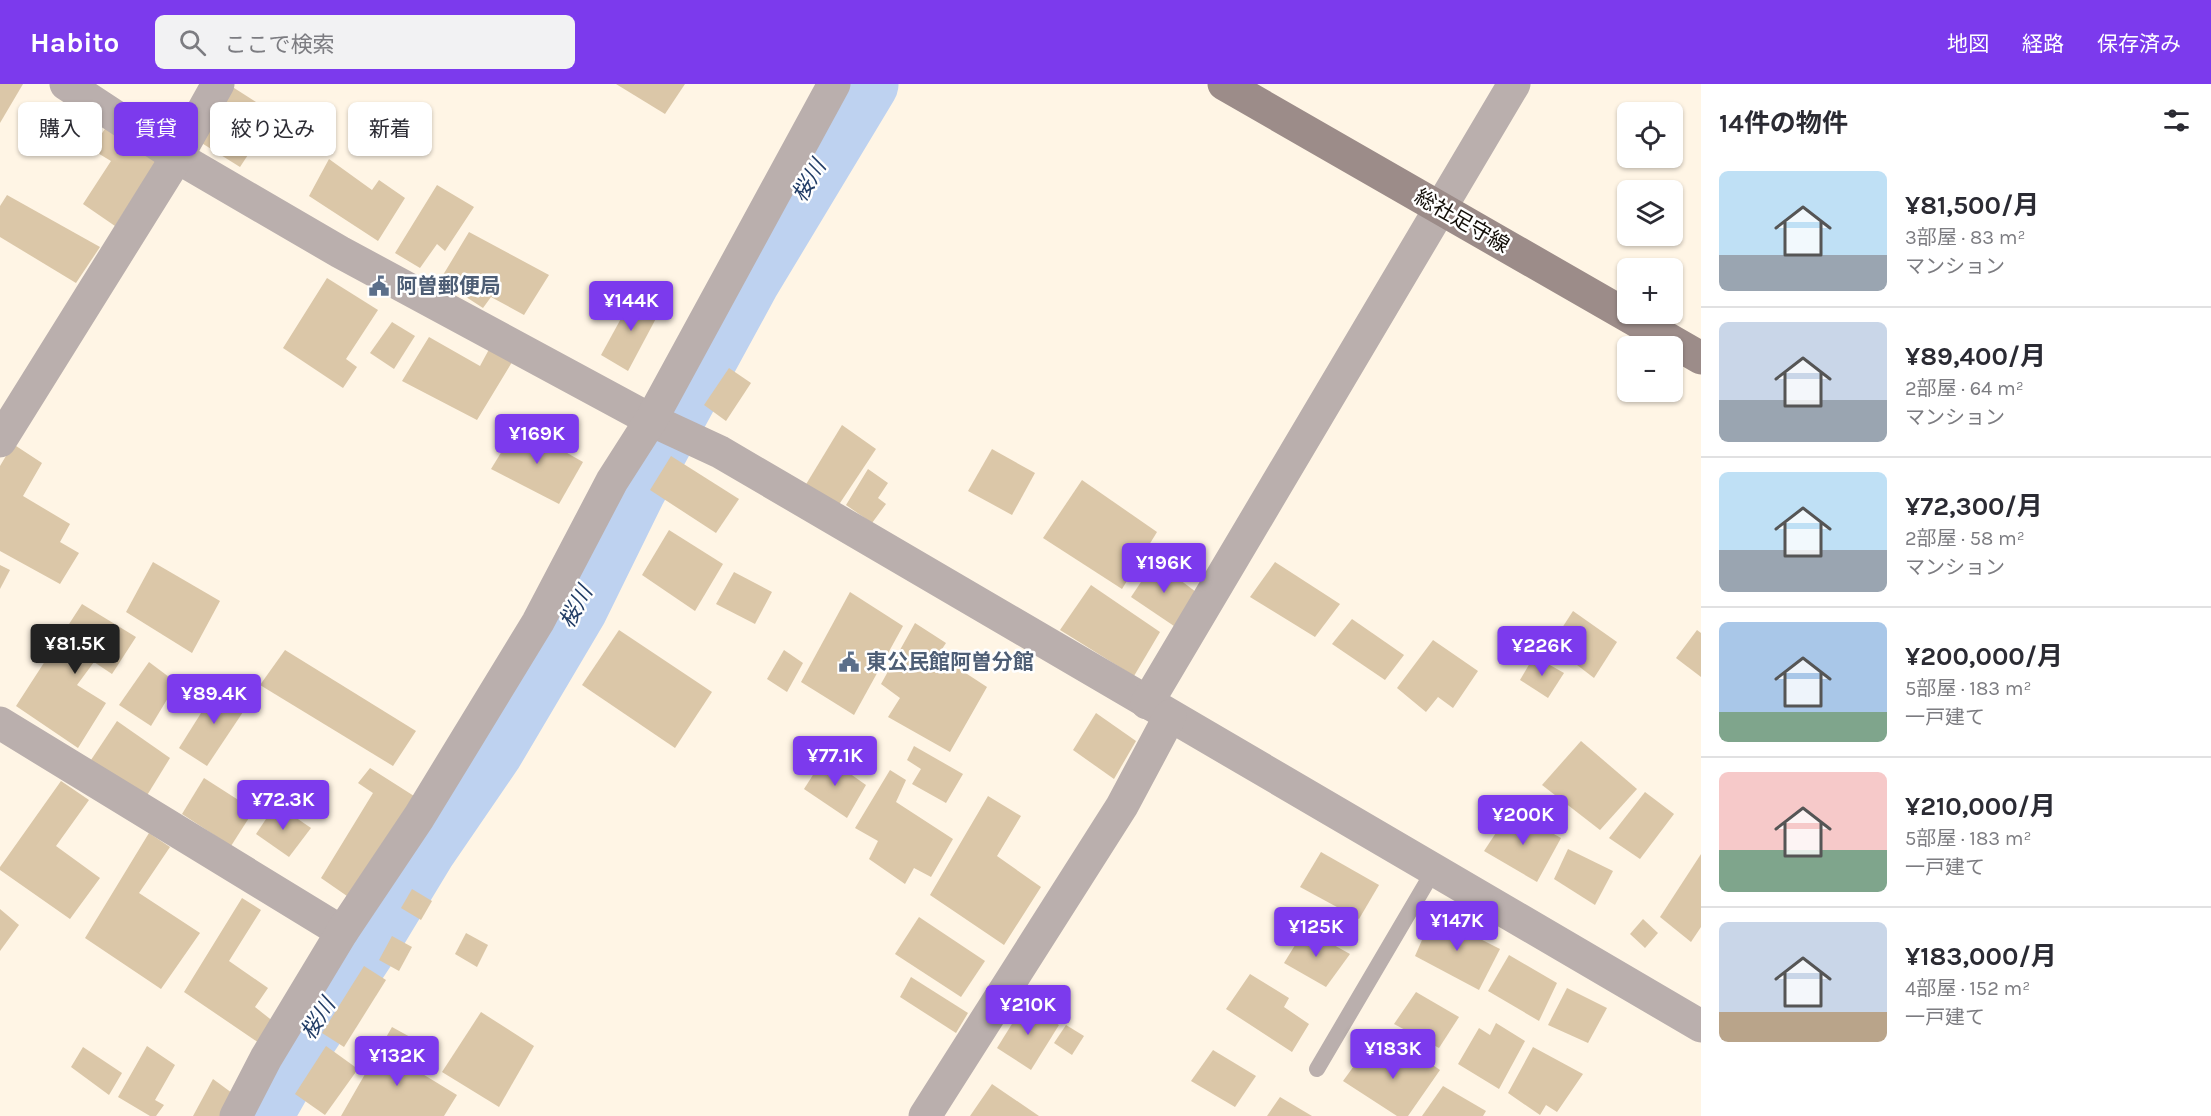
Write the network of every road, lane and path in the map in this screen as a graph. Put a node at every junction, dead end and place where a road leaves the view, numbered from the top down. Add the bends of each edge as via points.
1 (66, 84) edge
2 (218, 84) edge
3 (834, 84) edge
4 (1224, 84) edge
5 (1514, 84) edge
6 (177, 157) junction
7 (1439, 208) junction
8 (1701, 358) edge
9 (662, 425) junction
10 (0, 441) edge
11 (1159, 710) junction
12 (0, 723) edge
13 (1434, 870) junction
14 (342, 932) junction
15 (1701, 1026) edge
16 (1317, 1069) dead end
17 (236, 1116) edge
18 (925, 1116) edge

1 - 6 street
2 - 6 street
3 - 9 street
4 - 7 main road, 総社足守線
5 - 7 street
6 - 9 street via 340,252
6 - 10 street
7 - 8 main road, 総社足守線
7 - 11 street
9 - 11 street via 720,452
9 - 14 street via 612,481 538,622 419,817
11 - 13 street
11 - 18 street via 1122,806
12 - 14 street
13 - 15 street
13 - 16 lane
14 - 17 street

